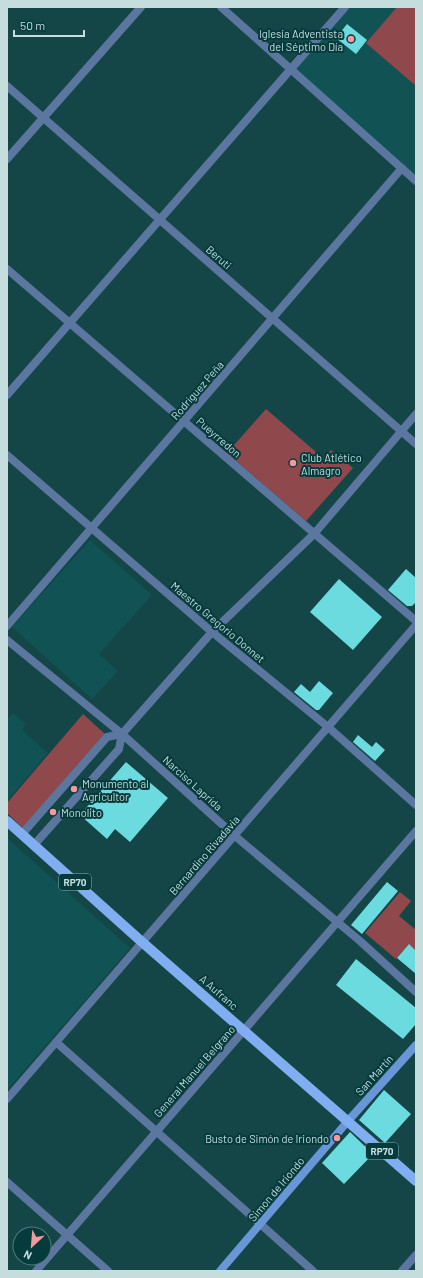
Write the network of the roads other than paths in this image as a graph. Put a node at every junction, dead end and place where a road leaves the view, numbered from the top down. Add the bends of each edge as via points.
1 (142, 7) edge
2 (221, 7) edge
3 (345, 7) edge
4 (291, 69) junction
5 (7, 86) edge
6 (44, 119) junction
7 (7, 159) edge
8 (402, 168) junction
9 (416, 181) edge
10 (160, 220) junction
11 (7, 269) edge
12 (273, 318) junction
13 (70, 323) junction
14 (7, 395) edge
15 (416, 414) edge
16 (184, 422) junction
17 (401, 431) junction
18 (416, 444) edge
19 (7, 455) edge
20 (92, 529) junction
21 (314, 534) junction
22 (416, 621) edge
23 (416, 625) edge
24 (7, 626) edge
25 (212, 632) junction
26 (7, 640) edge
27 (328, 727) junction
28 (122, 734) junction
29 (416, 805) edge
30 (7, 821) edge
31 (416, 831) edge
32 (22, 834) junction
33 (235, 836) junction
34 (34, 845) junction
35 (337, 923) junction
36 (142, 942) junction
37 (416, 992) edge
38 (244, 1030) junction
39 (56, 1042) junction
40 (416, 1045) edge
41 (7, 1099) edge
42 (348, 1120) junction
43 (157, 1132) junction
44 (416, 1181) edge
45 (7, 1182) edge
46 (260, 1224) junction
47 (67, 1235) junction
48 (416, 1255) edge
49 (36, 1271) edge
50 (108, 1271) edge
51 (220, 1271) edge
52 (312, 1271) edge
53 (402, 1271) edge

1 - 6 street
2 - 4 street
3 - 4 street
4 - 8 street
4 - 10 street
5 - 6 street, Beruti
6 - 7 street
6 - 10 street, Beruti
8 - 9 street
8 - 12 street, Rodríguez Peña
10 - 12 street, Beruti
10 - 13 street
11 - 13 street, Pueyrredon
12 - 16 street, Rodríguez Peña
12 - 17 street, Beruti
13 - 14 street
13 - 16 street, Pueyrredon
15 - 17 street
16 - 20 street, Rodríguez Peña
16 - 21 street, Pueyrredon
17 - 18 street, Beruti
17 - 21 street
19 - 20 street, Maestro Gregorio Donnet
20 - 24 street, Rodríguez Peña
20 - 25 street, Maestro Gregorio Donnet
21 - 22 street, Pueyrredon
21 - 25 street
23 - 27 street, Bernardino Rivadavia
25 - 27 street, Maestro Gregorio Donnet
25 - 28 street
26 - 28 street, Narciso Laprida
27 - 29 street, Maestro Gregorio Donnet
27 - 33 street, Bernardino Rivadavia
28 - 32 street via 107,737
28 - 33 street, Narciso Laprida
28 - 34 street via 119,749
30 - 32 main road, A Aufranc / RP70
31 - 35 street, General Manuel Belgrano
32 - 34 main road, A Aufranc / RP70
33 - 35 street, Narciso Laprida
33 - 36 street, Bernardino Rivadavia
34 - 36 main road, A Aufranc / RP70
35 - 37 street, Narciso Laprida
35 - 38 street, General Manuel Belgrano
36 - 38 main road, A Aufranc / RP70
36 - 39 street, Bernardino Rivadavia
38 - 42 main road, A Aufranc / RP70
38 - 43 street, General Manuel Belgrano
39 - 41 street, Bernardino Rivadavia
39 - 43 street
40 - 42 main road, San Martín
42 - 44 main road, A Aufranc / RP70
42 - 46 main road, Simon de Iriondo
43 - 46 street
43 - 47 street, General Manuel Belgrano
45 - 47 street
46 - 51 main road, Simon de Iriondo
46 - 52 street
47 - 49 street, General Manuel Belgrano
47 - 50 street
48 - 53 street

